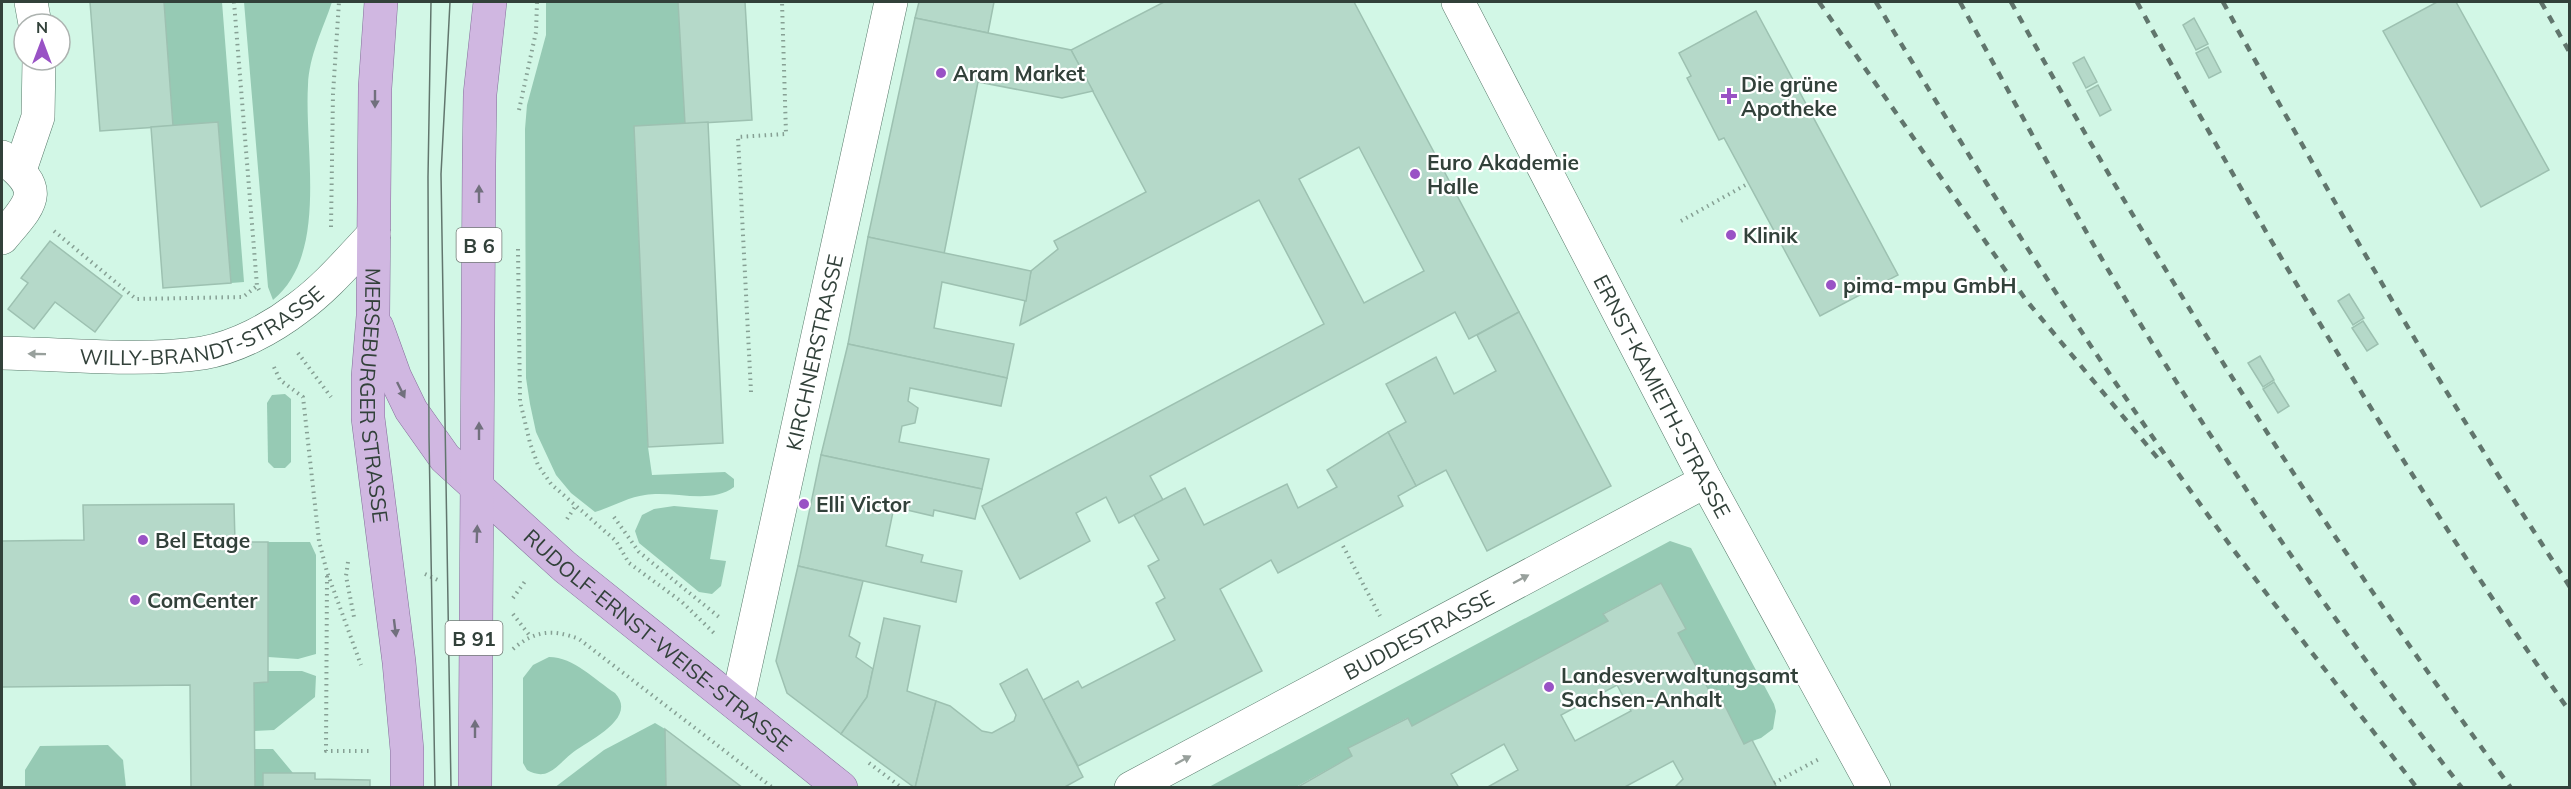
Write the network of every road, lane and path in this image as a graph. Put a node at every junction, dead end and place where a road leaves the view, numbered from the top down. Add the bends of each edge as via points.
1 (234, 2) edge
2 (339, 2) edge
3 (381, 2) edge
4 (490, 2) edge
5 (537, 2) edge
6 (782, 2) edge
7 (891, 2) edge
8 (1458, 2) edge
9 (39, 72) edge
10 (518, 113) dead end
11 (11, 163) edge
12 (1749, 183) dead end
13 (38, 219) junction
14 (1682, 221) dead end
15 (374, 234) junction
16 (2, 238) edge
17 (518, 243) dead end
18 (331, 279) junction
19 (257, 286) junction
20 (373, 316) junction
21 (278, 321) junction
22 (2, 353) edge
23 (280, 380) dead end
24 (751, 392) dead end
25 (332, 402) dead end
26 (1706, 481) junction
27 (479, 489) junction
28 (614, 517) dead end
29 (1343, 546) dead end
30 (327, 572) junction
31 (724, 622) dead end
32 (530, 636) dead end
33 (1396, 646) junction
34 (361, 667) dead end
35 (745, 669) junction
36 (737, 704) junction
37 (370, 741) dead end
38 (371, 751) junction
39 (374, 762) dead end
40 (1787, 777) dead end
41 (825, 783) edge
42 (1774, 783) dead end
43 (407, 788) edge
44 (475, 788) edge
45 (773, 788) edge
46 (1131, 788) edge
47 (1874, 788) edge

1 - 19 path
2 - 18 path via 333,94
3 -> 15 main road, MERSEBURGER STRASSE via 375,87
27 -> 4 main road, B 6 via 480,94
5 - 10 path via 536,32
6 - 24 path via 786,134 738,137
7 - 35 street, KIRCHNERSTRASSE
8 - 26 street, ERNST-KAMIETH-STRASSE
9 - 11 street via 38,117
11 - 13 street via 28,181
12 - 14 path
13 - 16 street
13 - 19 path via 136,299 243,297
15 - 18 street, WILLY-BRANDT-STRASSE
15 - 20 main road, MERSEBURGER STRASSE
17 - 35 path via 519,374 524,421 538,465 550,484 616,541 629,563 704,621
18 - 21 street, WILLY-BRANDT-STRASSE
19 - 21 path
20 -> 27 main road, RUDOLF-ERNST-WEISE-STRASSE via 411,410 445,458
20 -> 43 main road, MERSEBURGER STRASSE via 369,418 399,662
21 -> 22 street, WILLY-BRANDT-STRASSE via 205,352 147,356
21 - 25 path
23 - 30 path via 303,397 319,541
33 -> 26 street, BUDDESTRASSE
26 - 47 street, ERNST-KAMIETH-STRASSE
27 - 36 main road, RUDOLF-ERNST-WEISE-STRASSE via 565,567
44 -> 27 main road, B 91 via 474,619
28 - 31 path via 639,552
29 - 33 path
30 - 34 path
30 - 38 path via 326,751
32 - 45 path via 552,632 579,639
46 -> 33 street, BUDDESTRASSE
35 - 36 street, KIRCHNERSTRASSE
36 - 41 main road, RUDOLF-ERNST-WEISE-STRASSE
37 - 38 path
38 - 39 path
40 - 42 path

